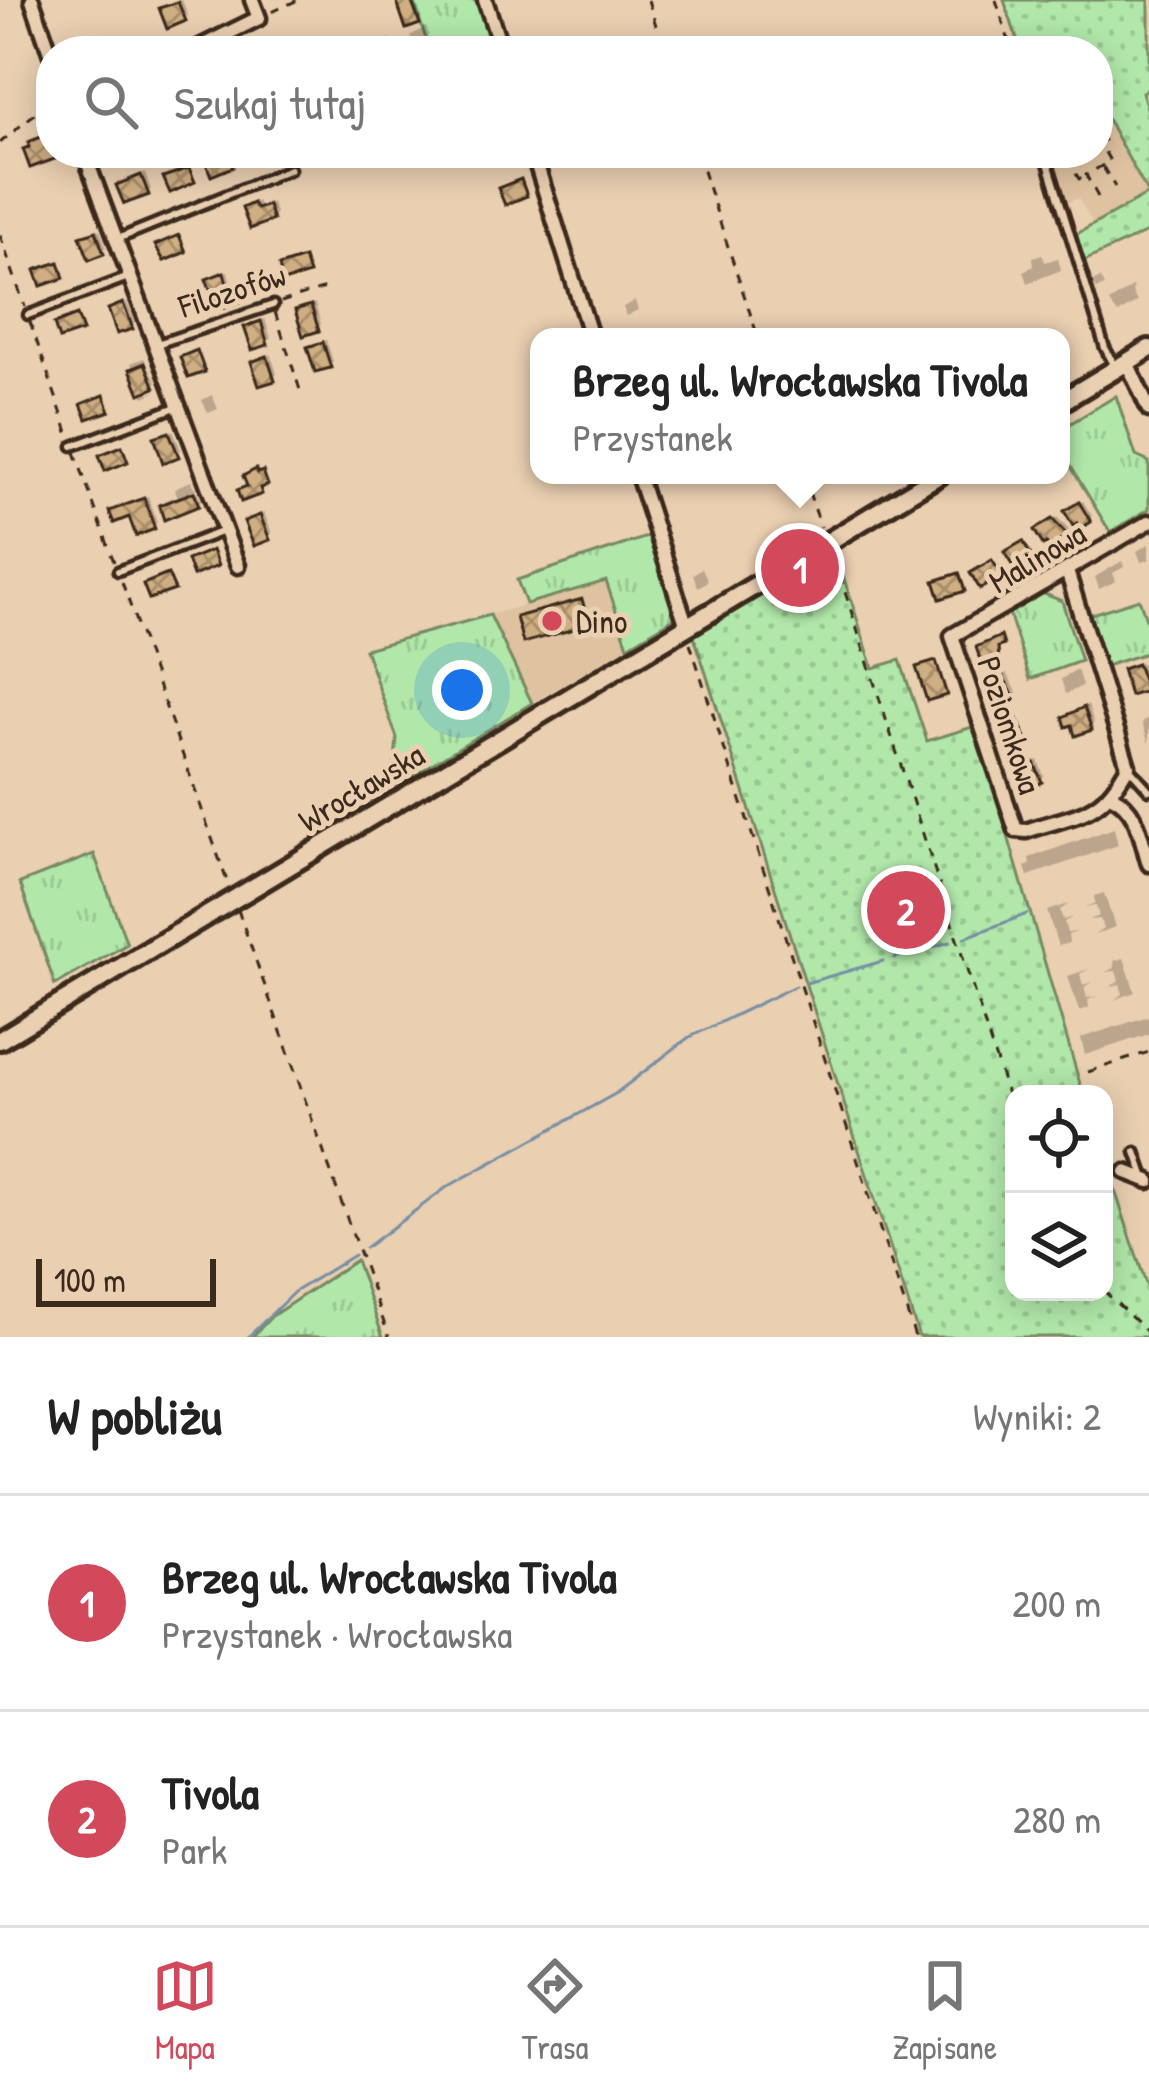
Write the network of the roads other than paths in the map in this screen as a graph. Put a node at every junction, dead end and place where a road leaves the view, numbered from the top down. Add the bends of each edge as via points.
1 (32, 0) edge
2 (252, 0) edge
3 (485, 0) edge
4 (44, 36) edge
5 (222, 36) edge
6 (497, 36) edge
7 (90, 168) edge
8 (538, 168) edge
9 (1050, 168) edge
10 (290, 169) dead end
11 (116, 239) junction
12 (130, 276) junction
13 (273, 305) road end
14 (28, 315) road end
15 (588, 328) edge
16 (157, 344) junction
17 (1149, 349) edge
18 (1122, 365) junction
19 (1070, 397) edge
20 (179, 405) junction
21 (1149, 410) edge
22 (73, 446) road end
23 (641, 484) edge
24 (924, 484) edge
25 (1149, 522) edge
26 (226, 530) junction
27 (238, 566) dead end
28 (118, 571) road end
29 (1067, 571) junction
30 (687, 627) junction
31 (952, 636) joint
32 (1127, 766) junction
33 (1149, 790) edge
34 (1112, 796) junction
35 (1149, 865) edge
36 (0, 1040) edge
37 (1136, 1152) dead end
38 (1126, 1172) dead end
39 (1148, 1181) edge

1 - 4 street
2 - 5 street via 259,18
3 - 6 street
7 - 11 street, Filozofów
8 - 15 street
9 - 18 lane via 1106,348
10 - 11 lane
11 - 12 street, Filozofów
12 - 14 lane, Filozofów
12 - 16 street, Filozofów
13 - 16 lane, Filozofów
16 - 20 street, Filozofów
17 - 18 street
18 - 19 street
18 - 21 street
20 - 22 lane
20 - 26 street, Filozofów
23 - 30 street
24 - 30 street, Wrocławska
25 - 29 street, Malinowa
26 - 27 street, Filozofów
26 - 28 lane
29 - 31 street, Malinowa
29 - 32 street
30 - 36 street, Wrocławska
31 - 34 street, Poziomkowa via 1016,830
32 - 33 lane
32 - 34 street
34 - 35 street via 1133,814
37 - 39 lane
38 - 39 street

